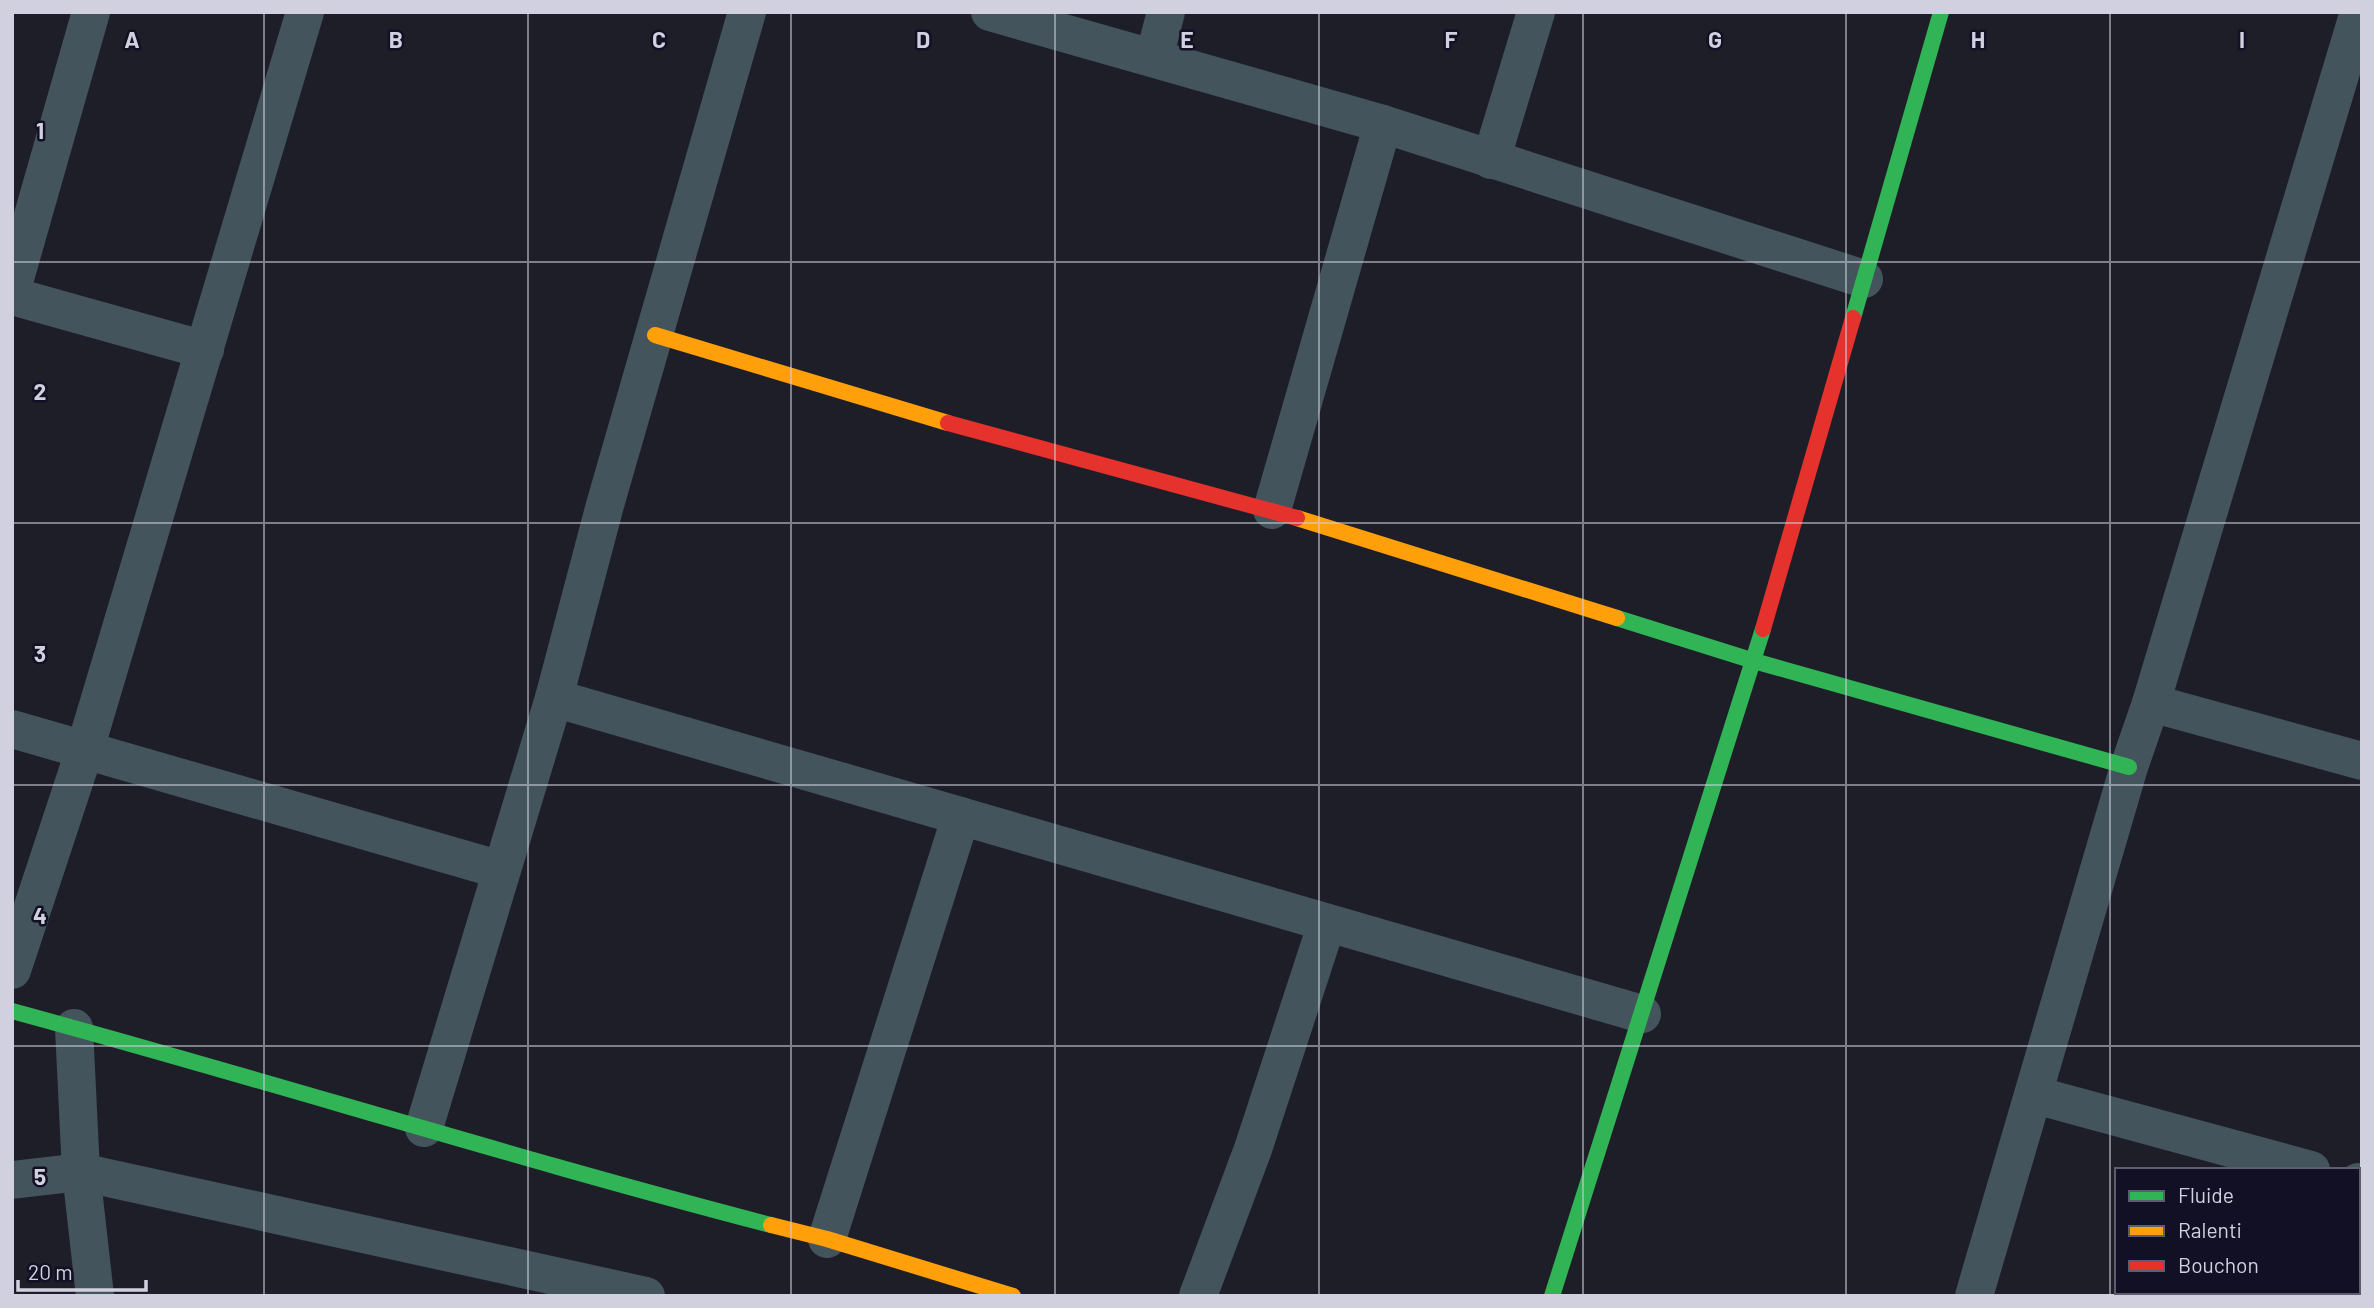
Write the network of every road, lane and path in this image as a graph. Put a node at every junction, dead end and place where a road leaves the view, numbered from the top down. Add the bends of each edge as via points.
1 (91, 12) edge
2 (305, 12) edge
3 (747, 12) edge
4 (990, 12) edge
5 (1166, 12) edge
6 (1536, 12) edge
7 (1941, 12) edge
8 (2359, 12) edge
9 (1154, 58) junction
10 (1383, 124) junction
11 (1491, 160) junction
12 (1864, 279) junction
13 (12, 289) edge
14 (12, 296) edge
15 (655, 335) junction
16 (205, 349) junction
17 (1272, 510) junction
18 (1754, 661) junction
19 (554, 698) junction
20 (2151, 703) junction
21 (12, 729) edge
22 (85, 749) junction
23 (2362, 761) edge
24 (2129, 767) junction
25 (961, 816) junction
26 (501, 870) junction
27 (1327, 923) junction
28 (12, 970) edge
29 (12, 1011) edge
30 (1642, 1014) junction
31 (74, 1028) junction
32 (2035, 1095) junction
33 (424, 1128) junction
34 (2304, 1168) edge
35 (81, 1172) junction
36 (12, 1180) edge
37 (827, 1238) junction
38 (94, 1296) edge
39 (646, 1296) edge
40 (1013, 1296) edge
41 (1198, 1296) edge
42 (1552, 1296) edge
43 (1974, 1296) edge

1 - 13 street
2 - 16 street
3 - 15 street
4 - 9 street
5 - 9 street
6 - 11 street
7 - 12 street
8 - 20 street
9 - 10 street
10 - 11 street
10 - 17 street
11 - 12 street
12 - 18 street
14 - 16 street
15 - 17 street via 965,428
15 - 19 street
16 - 22 street
17 - 18 street
18 - 24 street
18 - 30 street
19 - 25 street
19 - 26 street
20 - 23 street
20 - 24 street
21 - 22 street
22 - 26 street
22 - 28 street
24 - 32 street
25 - 27 street
25 - 37 street
26 - 33 street
27 - 30 street
27 - 41 street via 1253,1150
29 - 31 street
30 - 42 street
31 - 33 street
31 - 35 street
32 - 34 street
32 - 43 street
33 - 37 street via 610,1183
35 - 36 street
35 - 38 street
35 - 39 street
37 - 40 street

